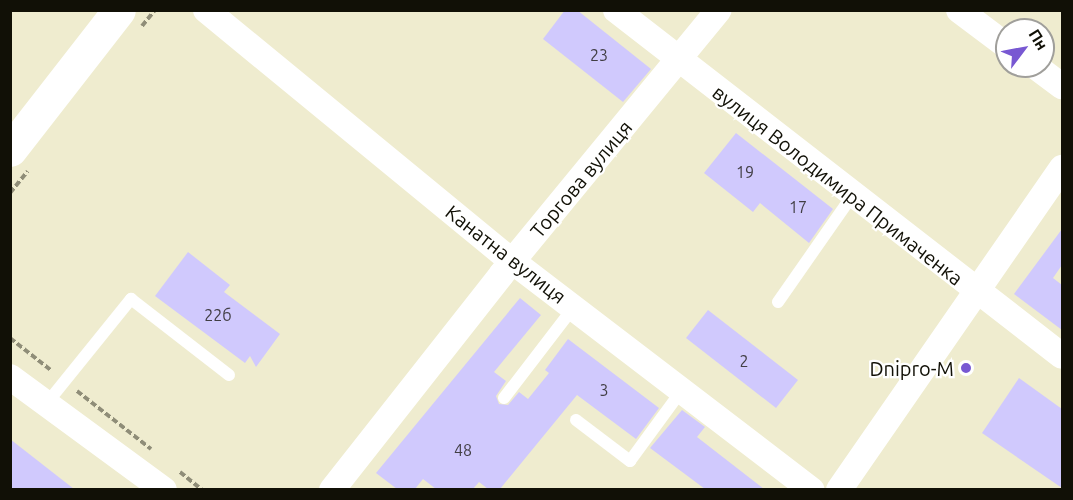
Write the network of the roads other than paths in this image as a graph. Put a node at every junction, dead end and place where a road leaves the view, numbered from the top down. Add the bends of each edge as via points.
1 (119, 10) edge
2 (206, 10) edge
3 (616, 10) edge
4 (719, 10) edge
5 (959, 10) edge
6 (995, 37) edge
7 (679, 60) junction
8 (10, 150) edge
9 (1062, 168) edge
10 (852, 196) junction
11 (512, 261) junction
12 (978, 294) junction
13 (778, 302) dead end
14 (573, 308) junction
15 (1062, 356) edge
16 (229, 375) dead end
17 (10, 376) edge
18 (682, 390) junction
19 (504, 398) dead end
20 (47, 403) junction
21 (576, 420) dead end
22 (169, 479) edge
23 (332, 489) edge
24 (812, 489) edge
25 (838, 489) edge

1 - 8 street
2 - 11 street, Канатна вулиця
3 - 7 street, вулиця Володимира Примаченка
4 - 7 street, Торгова вулиця
5 - 6 street
7 - 10 street, вулиця Володимира Примаченка
7 - 11 street, Торгова вулиця
9 - 12 street
10 - 12 street, вулиця Володимира Примаченка
10 - 13 lane
11 - 14 street, Канатна вулиця
11 - 23 street, Торгова вулиця
12 - 15 street, вулиця Володимира Примаченка
12 - 25 street
14 - 18 street, Канатна вулиця
14 - 19 lane
16 - 20 lane via 131,299
17 - 20 street
18 - 21 lane via 630,461
18 - 24 street, Канатна вулиця
20 - 22 street

